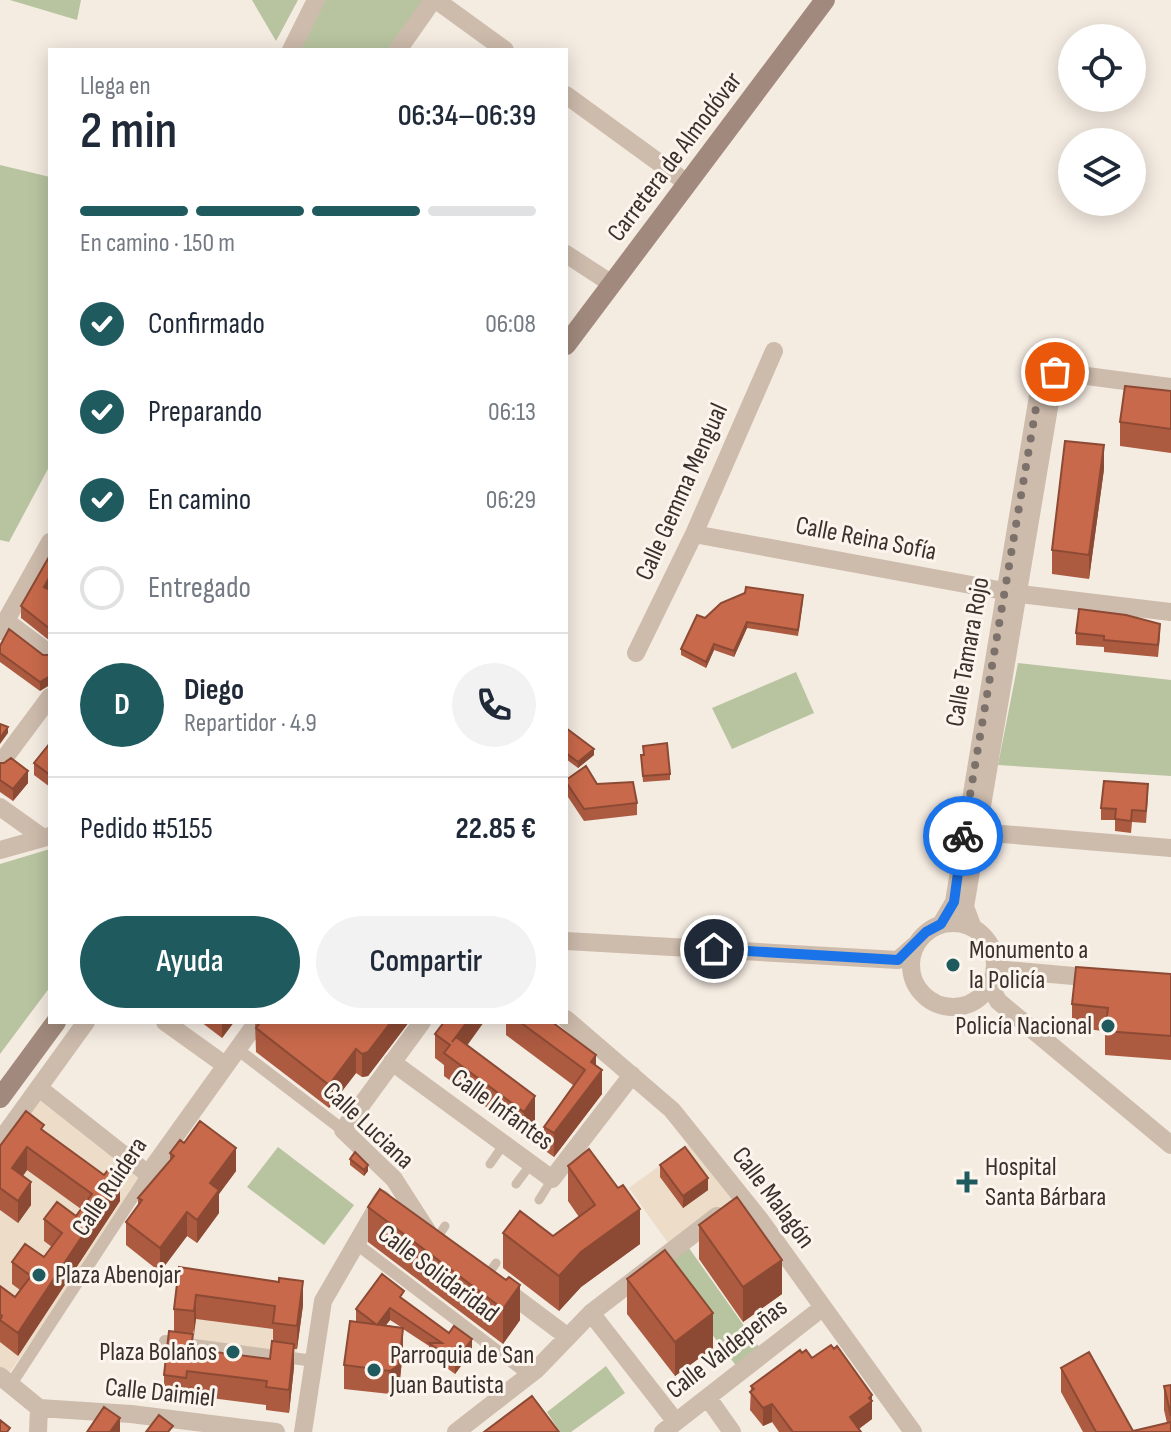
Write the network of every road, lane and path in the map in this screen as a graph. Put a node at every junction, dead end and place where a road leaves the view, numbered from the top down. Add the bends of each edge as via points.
1 (316, 0) edge
2 (434, 0) edge
3 (825, 0) edge
4 (292, 48) edge
5 (399, 48) edge
6 (502, 48) edge
7 (569, 105) edge
8 (687, 183) junction
9 (568, 255) edge
10 (612, 284) junction
11 (568, 342) edge
12 (774, 351) dead end
13 (1055, 372) junction
14 (1171, 387) edge
15 (694, 534) junction
16 (48, 546) edge
17 (1012, 593) junction
18 (1171, 612) edge
19 (3, 626) edge
20 (48, 653) edge
21 (636, 653) dead end
22 (48, 700) edge
23 (0, 764) edge
24 (0, 807) edge
25 (970, 832) junction
26 (47, 833) edge
27 (1171, 848) edge
28 (0, 850) edge
29 (941, 924) junction
30 (973, 928) junction
31 (568, 941) edge
32 (915, 945) junction
33 (898, 960) junction
34 (912, 977) junction
35 (1110, 979) edge
36 (990, 988) junction
37 (568, 1021) edge
38 (55, 1024) edge
39 (85, 1024) edge
40 (168, 1024) edge
41 (256, 1024) edge
42 (420, 1024) edge
43 (237, 1049) junction
44 (392, 1062) junction
45 (225, 1065) junction
46 (632, 1075) junction
47 (39, 1088) junction
48 (0, 1098) edge
49 (343, 1130) junction
50 (0, 1141) edge
51 (504, 1144) junction
52 (1171, 1145) edge
53 (490, 1164) dead end
54 (531, 1164) junction
55 (148, 1174) junction
56 (394, 1179) junction
57 (552, 1179) junction
58 (516, 1184) dead end
59 (742, 1197) junction
60 (539, 1200) dead end
61 (444, 1237) edge
62 (354, 1242) junction
63 (469, 1263) edge
64 (822, 1308) junction
65 (591, 1313) junction
66 (568, 1337) junction
67 (165, 1341) edge
68 (314, 1361) junction
69 (529, 1375) junction
70 (6, 1380) edge
71 (708, 1398) junction
72 (39, 1408) junction
73 (670, 1427) edge
74 (38, 1432) edge
75 (276, 1432) edge
76 (303, 1432) edge
77 (456, 1432) edge
78 (732, 1432) edge
79 (913, 1432) edge

1 - 4 street
2 - 5 street
2 - 6 street
3 - 8 main road, Carretera de Almodóvar
7 - 8 street
8 - 10 main road, Carretera de Almodóvar
9 - 10 street
10 - 11 main road, Carretera de Almodóvar
12 - 15 street, Calle Gemma Mengual
13 - 14 street
13 - 17 street, Calle Tamara Rojo
13 - 17 street, Calle Tamara Rojo via 1049,371 1040,384
15 - 17 street, Calle Reina Sofía
15 - 21 street, Calle Gemma Mengual
16 - 19 street
17 - 18 street, Calle Reina Sofía
17 - 25 street, Calle Tamara Rojo
19 - 20 street
22 - 23 street
24 - 26 street
25 - 27 street
25 - 29 street, Calle Tamara Rojo via 954,902
25 - 30 street, Calle Tamara Rojo via 965,907
26 - 28 street
29 - 30 street
29 - 32 street
30 - 36 street via 993,953
31 - 33 street
32 - 33 street
32 - 34 street
33 - 34 street
34 - 36 street via 926,997 948,1007 965,1005
35 - 36 street
36 - 52 street
37 - 46 street, Calle Malagón
38 - 48 main road
39 - 47 street
40 - 45 street
41 - 43 street, Calle Ruidera
42 - 44 street
43 - 45 street, Calle Ruidera
43 - 49 street, Calle Luciana
44 - 49 street
44 - 51 street, Calle Infantes
45 - 55 street, Calle Ruidera
46 - 57 street, Calle Infantes
46 - 59 street, Calle Malagón via 672,1110
47 - 50 street
47 - 55 street
49 - 56 street, Calle Luciana
51 - 53 lane
51 - 54 street, Calle Infantes
54 - 57 street, Calle Infantes
54 - 58 lane
55 - 70 street, Calle Ruidera
56 - 61 street, Calle Luciana via 423,1228
56 - 62 street, Calle Solidaridad
57 - 60 lane
59 - 64 street, Calle Malagón
59 - 65 street
62 - 68 street, Calle Solidaridad via 323,1301
62 - 69 street, Calle Solidaridad
63 - 66 street via 492,1269
64 - 71 street, Calle Valdepeñas
64 - 79 street, Calle Malagón
65 - 66 street
65 - 73 street
66 - 69 street
67 - 68 street
68 - 76 street, Calle Solidaridad
69 - 77 street
70 - 72 street
71 - 73 street, Calle Valdepeñas
71 - 78 street
72 - 74 street
72 - 75 street, Calle Daimiel

